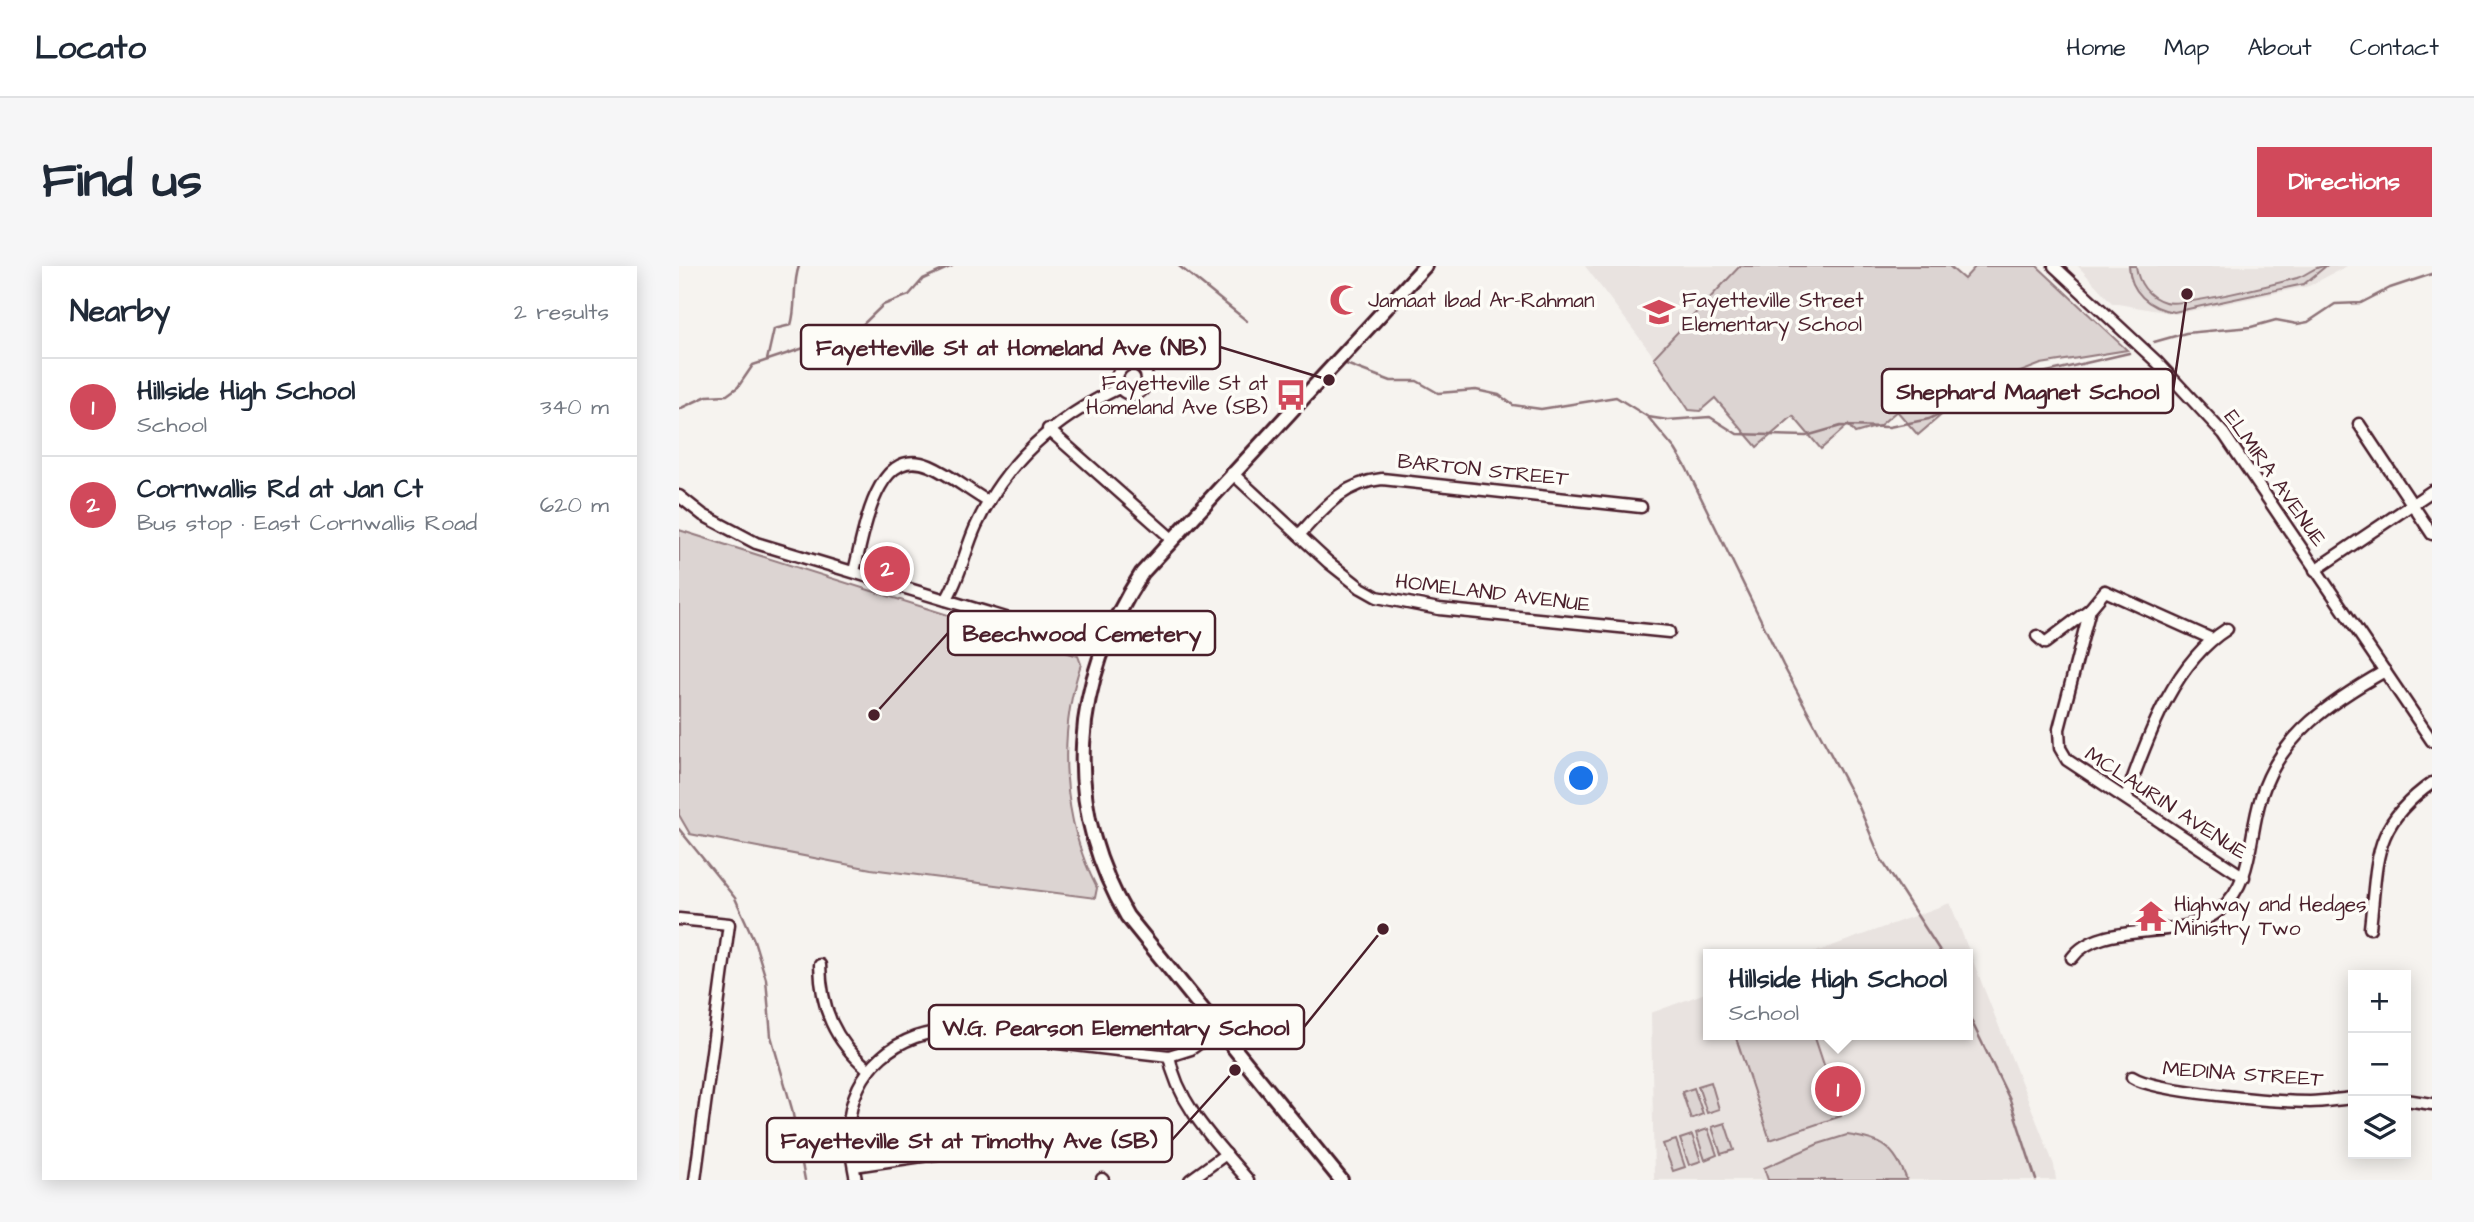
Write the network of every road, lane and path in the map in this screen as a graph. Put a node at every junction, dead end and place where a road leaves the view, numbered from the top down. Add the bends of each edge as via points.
1 (1425, 266) edge
2 (2054, 266) edge
3 (1119, 388) dead end
4 (2359, 424) dead end
5 (1048, 429) junction
6 (1232, 473) junction
7 (2432, 491) edge
8 (679, 496) edge
9 (989, 502) junction
10 (2412, 504) junction
11 (1641, 507) dead end
12 (2432, 534) edge
13 (1299, 535) junction
14 (1171, 538) junction
15 (2315, 570) junction
16 (854, 571) junction
17 (946, 600) junction
18 (2086, 612) junction
19 (2227, 629) dead end
20 (1669, 632) dead end
21 (2037, 636) dead end
22 (2212, 639) junction
23 (1102, 647) junction
24 (2385, 671) junction
25 (2432, 741) edge
26 (2432, 783) edge
27 (2126, 797) junction
28 (2244, 877) junction
29 (679, 919) edge
30 (2370, 928) dead end
31 (2072, 958) dead end
32 (820, 965) dead end
33 (1217, 1030) junction
34 (1170, 1056) junction
35 (867, 1069) junction
36 (2132, 1077) dead end
37 (2348, 1098) edge
38 (2411, 1101) edge
39 (2432, 1104) edge
40 (981, 1139) dead end
41 (1226, 1154) junction
42 (854, 1166) junction
43 (695, 1180) edge
44 (856, 1180) edge
45 (1190, 1180) edge
46 (1248, 1180) edge
47 (1341, 1180) edge

1 - 6 main road
2 - 15 street, ELMIRA AVENUE via 2217,425
3 - 5 street
4 - 10 street
5 - 9 street via 1021,455
5 - 14 street
6 - 13 street, HOMELAND AVENUE
6 - 14 main road
7 - 10 street
8 - 16 street via 713,521 756,542
9 - 16 street via 932,467 906,462 887,473
9 - 17 street
10 - 12 street
10 - 15 street
11 - 13 street, BARTON STREET via 1382,479 1341,492
13 - 20 street, HOMELAND AVENUE via 1361,588 1395,603
14 - 23 main road via 1128,593
15 - 24 street, ELMIRA AVENUE
16 - 17 street
17 - 23 street
18 - 21 street via 2045,643
18 - 22 street via 2105,591
18 - 27 street, MCLAURIN AVENUE via 2059,742 2070,764
19 - 22 street
22 - 27 street via 2180,678
23 - 33 main road via 1083,736 1085,806 1091,835 1104,873 1127,916
24 - 25 street, ELMIRA AVENUE
24 - 28 street via 2344,694 2287,746 2261,796
26 - 30 street via 2403,805 2385,831
27 - 28 street, MCLAURIN AVENUE
28 - 31 street via 2235,893 2210,917 2090,940
29 - 43 street via 729,924
32 - 35 street via 829,1022 849,1053
33 - 34 street via 1191,1049
33 - 47 main road
34 - 35 street via 944,1030 897,1044
34 - 41 street via 1185,1102
35 - 42 street via 850,1116
36 - 37 street, MEDINA STREET via 2152,1087 2277,1100
38 - 39 street
40 - 42 street via 963,1150
41 - 45 street
41 - 46 street
42 - 44 street

